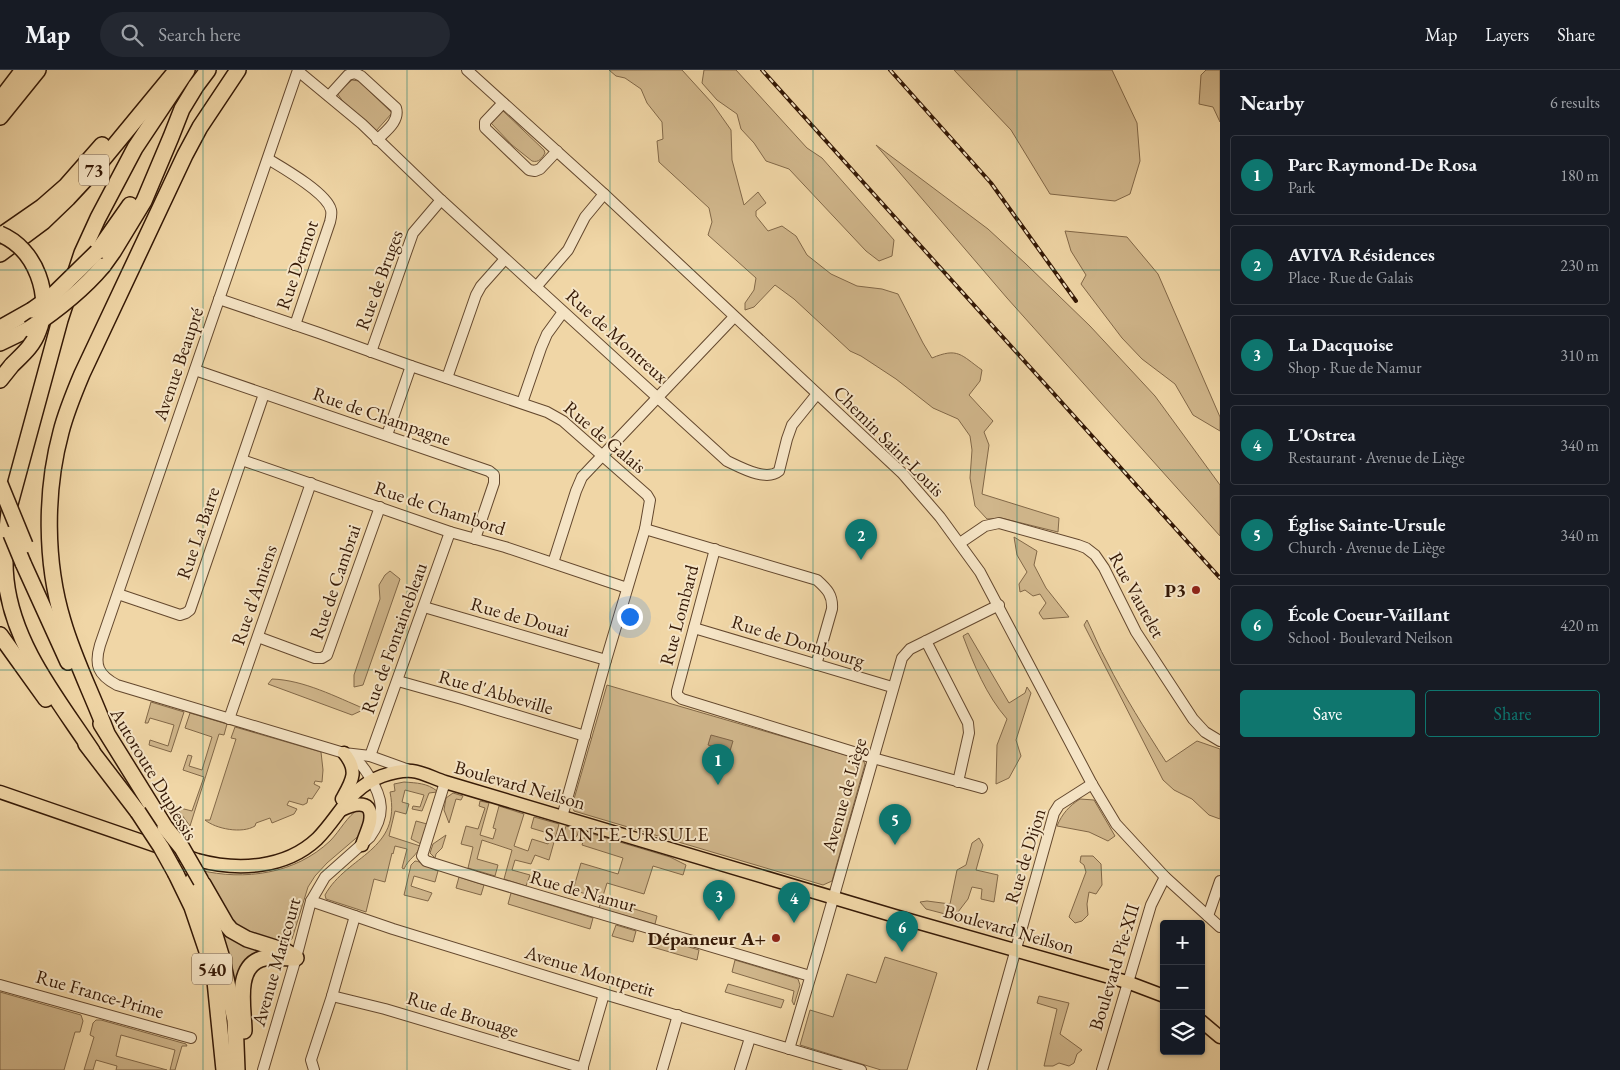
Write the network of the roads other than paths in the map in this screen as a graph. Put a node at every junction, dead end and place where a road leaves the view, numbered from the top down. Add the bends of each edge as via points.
1 (23, 70) edge
2 (38, 70) edge
3 (208, 70) edge
4 (238, 70) edge
5 (467, 70) edge
6 (180, 71) edge
7 (298, 71) edge
8 (328, 96) junction
9 (0, 100) edge
10 (503, 102) junction
11 (182, 109) junction
12 (0, 117) edge
13 (377, 140) junction
14 (556, 151) junction
15 (268, 159) junction
16 (604, 194) junction
17 (441, 200) junction
18 (0, 235) edge
19 (0, 254) edge
20 (505, 259) junction
21 (98, 265) junction
22 (536, 286) junction
23 (219, 299) junction
24 (563, 312) junction
25 (734, 318) junction
26 (295, 325) junction
27 (0, 328) edge
28 (26, 334) junction
29 (0, 343) edge
30 (371, 352) junction
31 (0, 354) edge
32 (411, 366) junction
33 (6, 369) edge
34 (195, 370) junction
35 (447, 378) junction
36 (0, 380) edge
37 (264, 394) junction
38 (818, 394) junction
39 (658, 397) junction
40 (522, 403) junction
41 (387, 436) junction
42 (602, 456) junction
43 (242, 460) junction
44 (311, 483) junction
45 (0, 484) edge
46 (380, 506) junction
47 (0, 510) edge
48 (645, 529) junction
49 (450, 532) junction
50 (475, 539) junction
51 (960, 543) junction
52 (715, 549) junction
53 (552, 563) junction
54 (627, 588) junction
55 (118, 594) junction
56 (999, 604) junction
57 (424, 607) junction
58 (694, 628) junction
59 (0, 635) edge
60 (258, 637) junction
61 (926, 641) junction
62 (0, 643) edge
63 (0, 650) edge
64 (606, 660) junction
65 (70, 665) junction
66 (816, 665) junction
67 (100, 670) joint
68 (26, 676) junction
69 (398, 682) junction
70 (892, 687) junction
71 (56, 712) junction
72 (229, 718) junction
73 (106, 731) junction
74 (585, 736) junction
75 (1220, 741) edge
76 (92, 751) junction
77 (344, 753) junction
78 (370, 756) junction
79 (873, 758) junction
80 (413, 771) junction
81 (372, 780) junction
82 (445, 782) junction
83 (958, 782) junction
84 (1092, 784) junction
85 (982, 788) dead end
86 (0, 792) edge
87 (562, 817) junction
88 (333, 819) junction
89 (362, 845) junction
90 (1165, 877) junction
91 (197, 881) junction
92 (1220, 881) edge
93 (834, 897) junction
94 (311, 901) junction
95 (355, 916) junction
96 (1208, 916) junction
97 (1220, 927) edge
98 (1016, 951) junction
99 (296, 958) junction
100 (810, 976) junction
101 (1127, 982) junction
102 (0, 985) edge
103 (604, 994) junction
104 (1160, 994) edge
105 (332, 996) junction
106 (678, 1015) junction
107 (1205, 1024) edge
108 (1220, 1037) edge
109 (190, 1038) dead end
110 (750, 1038) junction
111 (789, 1049) junction
112 (833, 1066) edge
113 (582, 1069) edge
114 (224, 1070) edge
115 (237, 1070) edge
116 (243, 1070) edge
117 (263, 1070) edge
118 (314, 1070) edge
119 (662, 1070) edge
120 (740, 1070) edge
121 (861, 1070) edge
122 (982, 1070) edge
123 (1102, 1070) edge

1 - 9 highway
2 - 12 highway
3 - 11 highway
4 - 73 highway via 189,148 86,366 70,403 54,464 50,536 58,604 73,651
5 - 10 street, Chemin Saint-Louis
6 - 18 highway via 157,82 66,186
6 - 19 highway, 73 via 68,198 43,222
6 - 76 highway via 135,148 82,253 60,320 10,504 5,546 6,581 17,627 32,659
7 - 8 street, Rue de Montreux
7 - 15 street, Avenue Beaupré
8 - 13 street, Rue de Montreux
8 - 13 street via 348,74 355,72 361,76 396,108 398,114
10 - 14 street, Chemin Saint-Louis
10 - 14 street via 485,122 485,128 529,170 535,172 540,169
11 - 21 highway
11 - 21 highway via 144,201 113,252
13 - 17 street, Rue de Montreux
14 - 16 street, Chemin Saint-Louis
15 - 23 street, Avenue Beaupré
15 - 26 street, Rue Dermot via 309,185 329,204 332,212
16 - 22 street via 585,217 568,250
16 - 25 street, Chemin Saint-Louis
17 - 20 street, Rue de Montreux
17 - 30 street, Rue de Bruges via 412,233
18 - 33 highway, bridge via 15,243 32,262 43,291 38,333 31,346
20 - 22 street, Rue de Montreux
20 - 35 street via 476,295
21 - 27 highway, bridge
21 - 28 highway, bridge via 56,310
22 - 24 street, Rue de Montreux
23 - 26 street, Rue de Galais
23 - 34 street, Avenue Beaupré
24 - 39 street, Rue de Montreux
24 - 40 street via 547,334
25 - 38 street, Chemin Saint-Louis
25 - 39 street
26 - 30 street, Rue de Galais
28 - 29 highway
28 - 31 highway
30 - 32 street, Rue de Galais
32 - 35 street, Rue de Galais
32 - 41 street
33 - 36 highway
34 - 37 street, Rue de Champagne
34 - 55 street, Avenue Beaupré
35 - 40 street, Rue de Galais
37 - 41 street, Rue de Champagne
37 - 43 street, Rue La Barre
38 - 39 street, Rue de Montreux via 792,425 778,471 770,476 727,461
38 - 51 street, Chemin Saint-Louis via 902,473
39 - 42 street
40 - 42 street, Rue de Galais via 562,421
41 - 50 street, Rue de Champagne via 494,475
42 - 48 street, Rue de Galais via 650,500
42 - 53 street via 578,484
43 - 44 street, Rue de Chambord
43 - 55 street, Rue La Barre via 190,610 180,615
44 - 46 street, Rue de Chambord
44 - 60 street, Rue d'Amiens
45 - 65 highway, bridge
46 - 49 street, Rue de Chambord
46 - 60 street, Rue de Cambrai via 327,655 315,658
47 - 65 highway, Autoroute Duplessis / 540, bridge
48 - 52 street
48 - 54 street
49 - 50 street, Rue de Chambord
49 - 57 street, Rue de Fontainebleau
50 - 53 street, Rue de Chambord
51 - 56 street, Chemin Saint-Louis
51 - 75 street, Rue Vautelet via 985,526 999,523 1086,548 1104,568 1136,632 1193,720
52 - 58 street, Rue Lombard
52 - 66 street via 817,580 823,586 833,600
53 - 54 street, Rue de Chambord
54 - 64 street
55 - 67 street, Avenue Beaupré via 98,653
56 - 61 street, Avenue de Liège
56 - 84 street, Chemin Saint-Louis
57 - 64 street, Rue de Douai
57 - 69 street, Rue de Fontainebleau
58 - 66 street, Rue de Dombourg
58 - 79 street, Rue Lombard via 677,695
59 - 71 highway, Autoroute Duplessis / 540
60 - 72 street, Rue d'Amiens
61 - 70 street, Avenue de Liège via 905,653
61 - 83 street via 968,723 969,733
62 - 68 highway
63 - 68 highway
64 - 74 street
65 - 73 highway, Autoroute Duplessis / 540 via 86,700
66 - 70 street, Rue de Dombourg
67 - 72 street, Boulevard Neilson via 105,678 117,685
68 - 71 highway
69 - 74 street, Rue d'Abbeville
69 - 78 street, Rue de Fontainebleau
70 - 79 street, Avenue de Liège
71 - 76 highway, Autoroute Duplessis / 540
72 - 77 street, Boulevard Neilson
73 - 91 highway, Autoroute Duplessis / 540, bridge
74 - 87 street
76 - 114 highway, Autoroute Duplessis / 540, bridge via 161,847 198,924 215,981
77 - 78 street, Boulevard Neilson
77 - 81 street, Avenue Maricourt via 359,761
77 - 88 main road via 354,772
78 - 80 street, Boulevard Neilson
79 - 83 street
79 - 93 street, Avenue de Liège
80 - 81 main road via 392,773
80 - 82 main road, Boulevard Neilson
81 - 88 main road via 354,793
81 - 89 street, Avenue Maricourt via 379,793 380,817 375,830
82 - 87 main road, Boulevard Neilson
82 - 100 street, Rue de Namur via 422,856 426,861
83 - 85 street
84 - 90 street, Chemin Saint-Louis via 1116,824
84 - 98 street, Rue de Dijon via 1059,805 1054,813
86 - 88 main road via 221,866 254,866 282,859 308,846
87 - 93 main road, Boulevard Neilson
88 - 89 main road via 349,806 365,805 370,812 370,825
89 - 94 street, Avenue Maricourt via 325,877
90 - 96 street, Chemin Saint-Louis
90 - 101 street, Boulevard Pie-XII via 1151,905
91 - 99 highway via 231,930 247,939 285,950
91 - 115 highway, Autoroute Duplessis / 540 via 223,964 235,1020
92 - 96 street
93 - 98 main road, Boulevard Neilson
93 - 100 street, Avenue de Liège
94 - 95 street, Avenue Montpetit
94 - 99 street, Avenue Maricourt
95 - 103 street, Avenue Montpetit
95 - 105 street
96 - 97 street, Chemin Saint-Louis
98 - 101 main road, Boulevard Neilson
98 - 122 street, Rue de Dijon
99 - 116 highway via 262,959 246,970 243,980
99 - 117 street, Avenue Maricourt
100 - 111 street, Avenue de Liège
101 - 104 main road, Boulevard Neilson
101 - 123 street, Boulevard Pie-XII
102 - 109 street, Rue France-Prime
103 - 106 street, Avenue Montpetit
103 - 113 street
105 - 113 street, Rue de Brouage
105 - 118 street via 311,1060
106 - 110 street, Avenue Montpetit
106 - 119 street
107 - 108 main road
110 - 111 street, Avenue Montpetit
110 - 120 street
111 - 112 street, Avenue Montpetit
112 - 121 street, Avenue Montpetit

